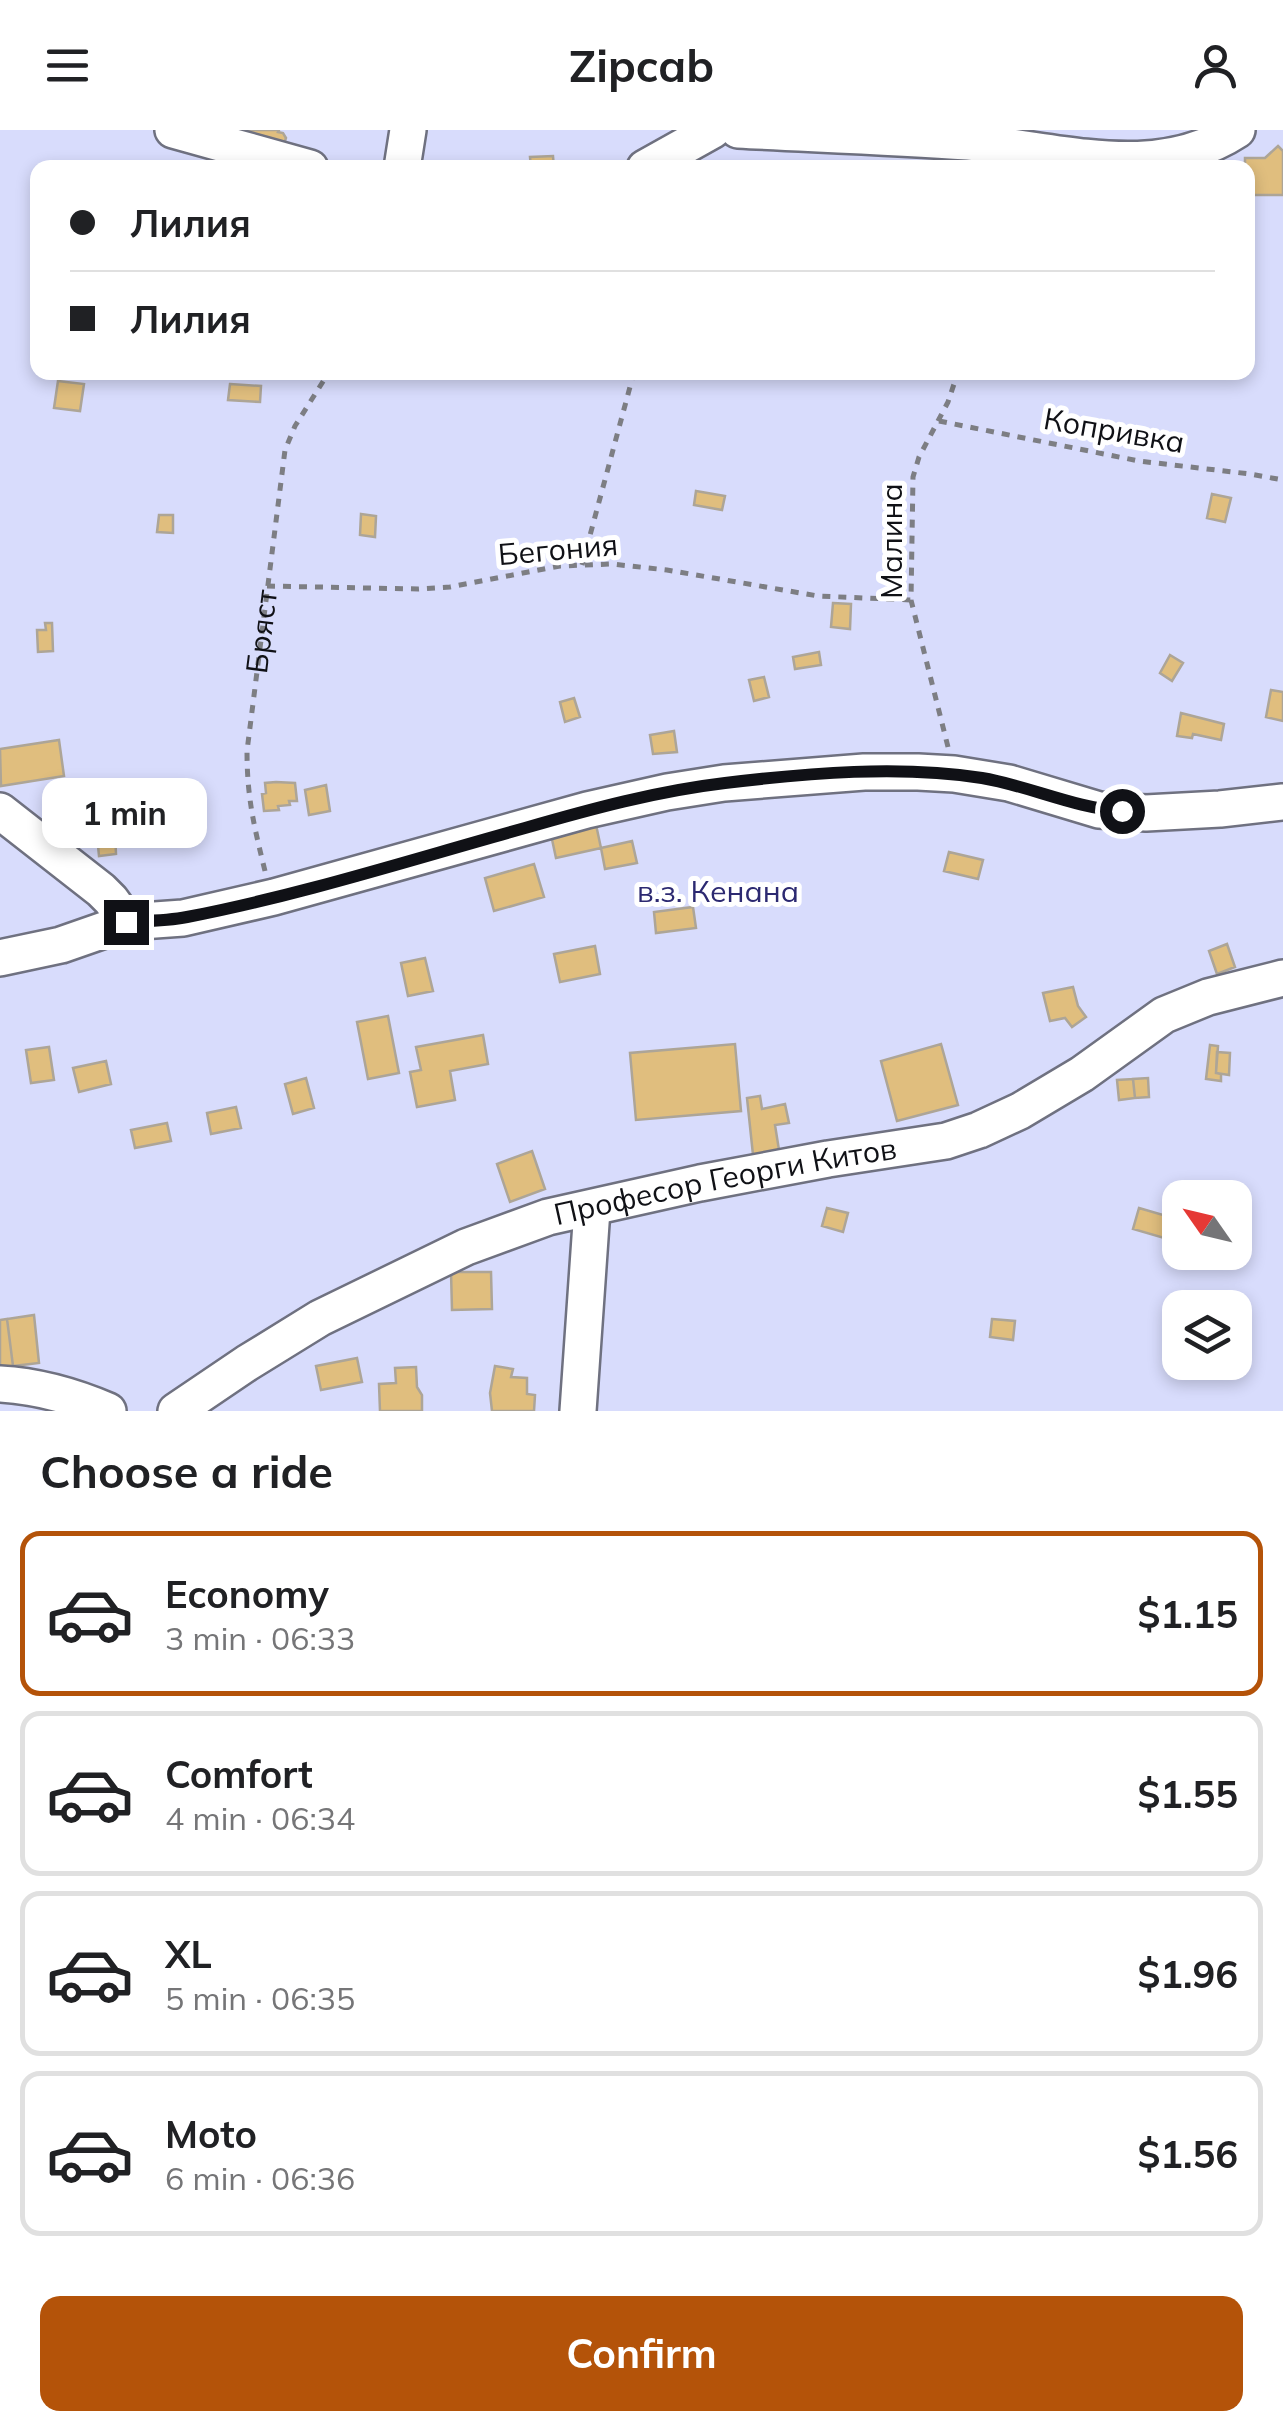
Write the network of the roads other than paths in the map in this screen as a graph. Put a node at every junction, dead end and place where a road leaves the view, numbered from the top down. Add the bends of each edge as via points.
1 (173, 130) edge
2 (408, 130) edge
3 (1237, 130) edge
4 (722, 132) edge
5 (281, 160) edge
6 (403, 160) edge
7 (662, 160) edge
8 (1122, 160) edge
9 (1143, 160) edge
10 (1283, 802) edge
11 (0, 810) edge
12 (126, 922) junction
13 (0, 958) edge
14 (1283, 978) edge
15 (592, 1209) junction
16 (0, 1384) edge
17 (108, 1411) edge
18 (176, 1411) edge
19 (578, 1411) edge

1 - 5 street
2 - 6 street
3 - 9 street via 1188,153
4 - 7 street
4 - 8 street via 963,142
10 - 12 street via 1220,810 1099,810 954,774 864,772 724,783 587,810 274,898 184,918
11 - 12 street via 100,890
12 - 13 street
14 - 15 street, Професор Георги Китов via 1164,1015 1082,1074 979,1130
15 - 18 street, Професор Георги Китов via 548,1217 396,1280 320,1318
15 - 19 street
16 - 17 street via 51,1391

